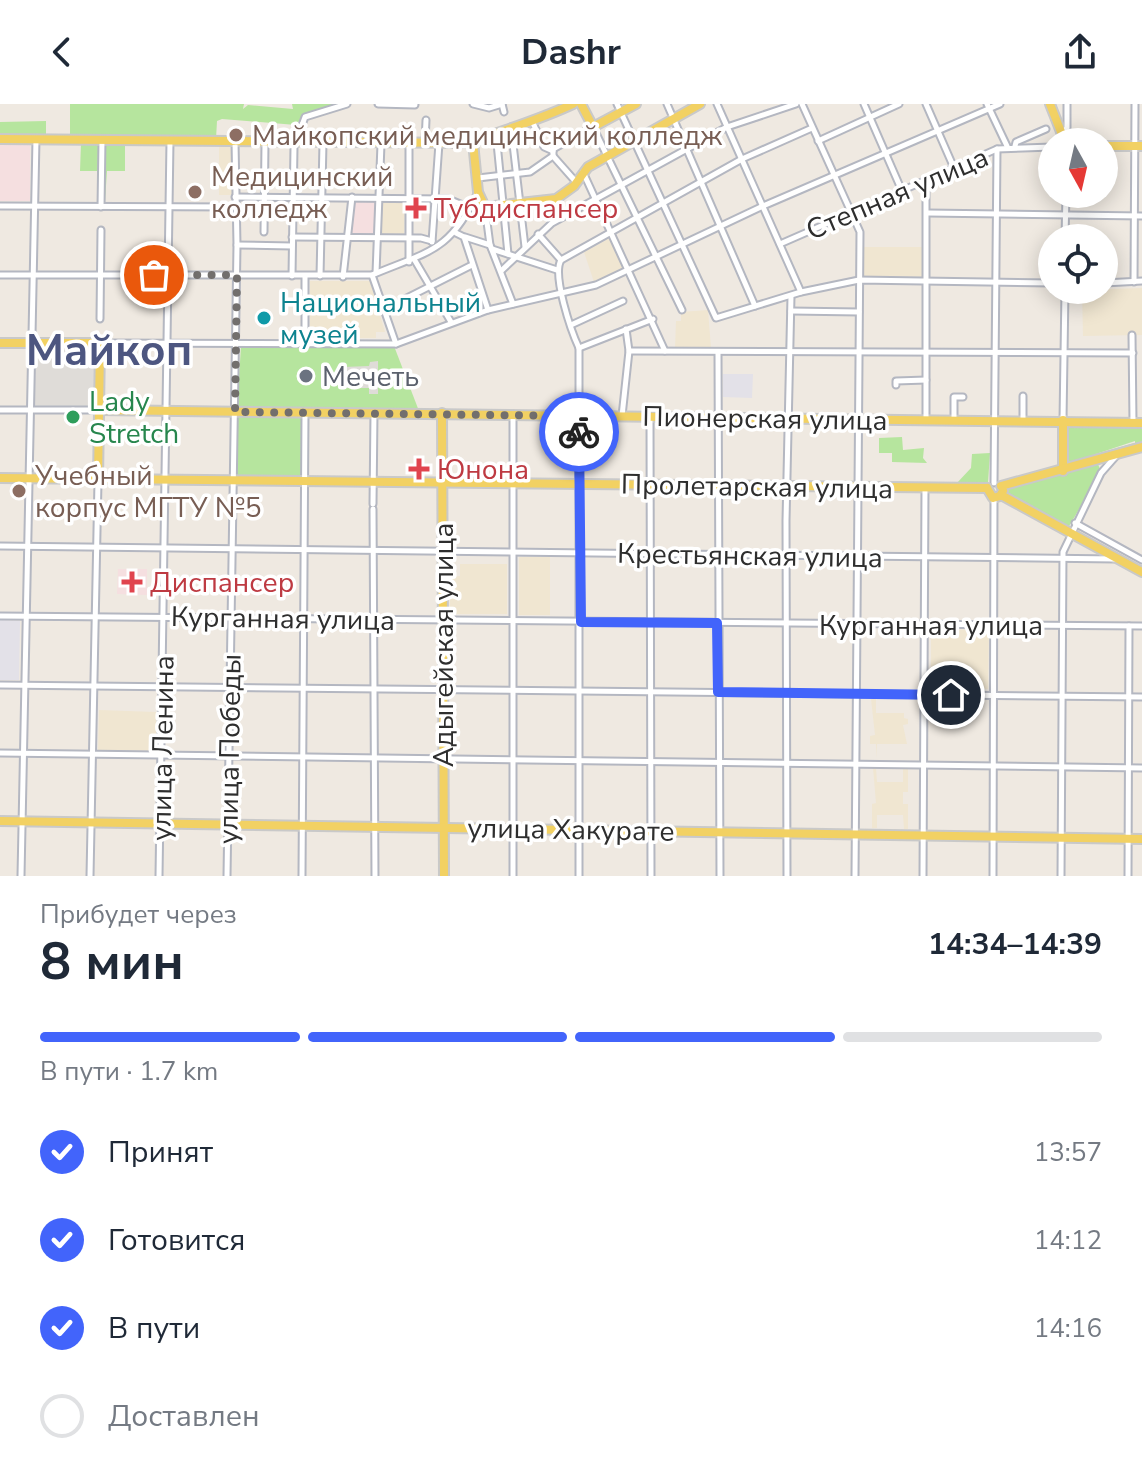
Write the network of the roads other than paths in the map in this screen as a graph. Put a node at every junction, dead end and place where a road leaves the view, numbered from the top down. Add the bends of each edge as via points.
1 (347, 104) edge
2 (378, 104) edge
3 (473, 104) edge
4 (502, 104) edge
5 (573, 104) edge
6 (581, 104) edge
7 (636, 104) edge
8 (667, 104) edge
9 (700, 104) edge
10 (717, 104) edge
11 (799, 104) edge
12 (864, 104) edge
13 (899, 104) edge
14 (926, 104) edge
15 (1000, 104) edge
16 (1050, 104) edge
17 (1067, 104) edge
18 (1135, 104) edge
19 (415, 105) edge
20 (482, 105) edge
21 (988, 106) edge
22 (619, 108) edge
23 (504, 112) dead end
24 (869, 117) junction
25 (673, 118) junction
26 (426, 120) dead end
27 (533, 123) junction
28 (512, 126) junction
29 (593, 127) junction
30 (727, 127) junction
31 (812, 128) junction
32 (1060, 128) edge
33 (1067, 128) edge
34 (937, 131) junction
35 (496, 132) junction
36 (1038, 132) edge
37 (0, 139) edge
38 (36, 139) junction
39 (634, 140) junction
40 (170, 141) junction
41 (818, 141) junction
42 (102, 142) junction
43 (235, 142) junction
44 (265, 142) junction
45 (473, 142) junction
46 (295, 143) junction
47 (323, 143) junction
48 (425, 143) junction
49 (439, 143) junction
50 (381, 144) junction
51 (409, 144) junction
52 (1007, 146) junction
53 (1015, 146) junction
54 (1138, 146) edge
55 (1038, 147) edge
56 (686, 149) junction
57 (997, 149) junction
58 (553, 154) junction
59 (886, 154) junction
60 (607, 156) junction
61 (742, 159) junction
62 (954, 168) junction
63 (583, 171) junction
64 (648, 172) junction
65 (515, 175) junction
66 (833, 176) junction
67 (501, 177) junction
68 (478, 178) junction
69 (926, 181) junction
70 (576, 182) junction
71 (701, 183) junction
72 (622, 187) junction
73 (902, 191) junction
74 (478, 192) junction
75 (235, 197) junction
76 (322, 197) junction
77 (352, 197) junction
78 (265, 198) junction
79 (293, 198) junction
80 (377, 198) junction
81 (408, 199) junction
82 (436, 199) junction
83 (597, 200) junction
84 (518, 204) junction
85 (503, 205) junction
86 (663, 205) junction
87 (0, 206) edge
88 (763, 206) junction
89 (34, 207) junction
90 (101, 207) junction
91 (169, 207) junction
92 (236, 207) junction
93 (485, 207) junction
94 (470, 208) junction
95 (1065, 208) edge
96 (928, 213) junction
97 (996, 213) junction
98 (850, 214) junction
99 (1065, 215) junction
100 (1133, 216) junction
101 (1142, 216) edge
102 (637, 219) junction
103 (1065, 224) edge
104 (721, 226) junction
105 (101, 230) dead end
106 (264, 232) dead end
107 (456, 233) junction
108 (612, 233) junction
109 (538, 234) junction
110 (292, 237) junction
111 (320, 237) junction
112 (347, 237) junction
113 (464, 237) junction
114 (378, 238) junction
115 (407, 238) junction
116 (432, 241) junction
117 (780, 244) junction
118 (237, 245) junction
119 (682, 245) junction
120 (292, 246) junction
121 (490, 246) junction
122 (525, 247) junction
123 (431, 249) junction
124 (508, 254) junction
125 (516, 256) junction
126 (656, 258) junction
127 (561, 260) junction
128 (411, 261) junction
129 (472, 265) junction
130 (630, 269) junction
131 (557, 270) junction
132 (501, 271) junction
133 (374, 274) junction
134 (0, 275) edge
135 (33, 275) junction
136 (101, 275) junction
137 (169, 275) junction
138 (237, 275) junction
139 (292, 276) junction
140 (305, 276) junction
141 (320, 276) junction
142 (343, 277) junction
143 (859, 280) junction
144 (927, 281) junction
145 (1142, 281) edge
146 (996, 282) junction
147 (1134, 282) junction
148 (1038, 283) edge
149 (1118, 283) edge
150 (430, 286) junction
151 (561, 291) junction
152 (801, 292) junction
153 (791, 296) junction
154 (623, 301) dead end
155 (513, 304) junction
156 (1065, 304) edge
157 (755, 306) junction
158 (385, 309) junction
159 (488, 310) junction
160 (682, 310) dead end
161 (791, 311) junction
162 (859, 312) junction
163 (100, 319) dead end
164 (653, 319) junction
165 (451, 322) junction
166 (571, 325) junction
167 (626, 329) junction
168 (1132, 335) dead end
169 (0, 343) edge
170 (31, 343) junction
171 (100, 343) junction
172 (167, 343) junction
173 (236, 343) junction
174 (305, 344) junction
175 (396, 344) junction
176 (579, 348) junction
177 (789, 350) junction
178 (858, 350) junction
179 (629, 351) junction
180 (665, 351) junction
181 (926, 351) junction
182 (718, 352) junction
183 (995, 352) junction
184 (1065, 353) junction
185 (1133, 353) junction
186 (926, 380) junction
187 (896, 385) dead end
188 (1023, 396) dead end
189 (963, 397) dead end
190 (0, 410) edge
191 (30, 410) junction
192 (99, 410) junction
193 (167, 411) junction
194 (235, 412) junction
195 (305, 412) junction
196 (374, 413) junction
197 (442, 413) junction
198 (513, 414) junction
199 (579, 416) junction
200 (622, 417) junction
201 (650, 417) junction
202 (719, 418) junction
203 (787, 419) junction
204 (857, 419) junction
205 (926, 419) junction
206 (954, 420) junction
207 (1023, 420) junction
208 (1063, 420) junction
209 (994, 421) junction
210 (1138, 423) edge
211 (1142, 447) edge
212 (1117, 455) junction
213 (1094, 462) junction
214 (1063, 471) junction
215 (1101, 473) junction
216 (0, 478) edge
217 (29, 478) junction
218 (98, 480) junction
219 (166, 480) junction
220 (233, 481) junction
221 (304, 482) junction
222 (374, 482) junction
223 (443, 483) junction
224 (513, 484) junction
225 (580, 485) junction
226 (649, 485) junction
227 (720, 485) junction
228 (787, 486) junction
229 (857, 487) junction
230 (925, 488) junction
231 (996, 490) junction
232 (1075, 523) junction
233 (1070, 533) junction
234 (0, 546) edge
235 (27, 547) junction
236 (97, 548) junction
237 (165, 549) junction
238 (232, 549) junction
239 (304, 550) junction
240 (374, 551) junction
241 (511, 551) junction
242 (443, 552) junction
243 (579, 553) junction
244 (649, 554) junction
245 (718, 555) junction
246 (786, 556) junction
247 (856, 556) junction
248 (925, 556) junction
249 (994, 557) junction
250 (1062, 558) junction
251 (1117, 559) junction
252 (1142, 560) edge
253 (1142, 572) edge
254 (0, 616) edge
255 (26, 617) junction
256 (95, 617) junction
257 (164, 617) junction
258 (231, 618) junction
259 (303, 619) junction
260 (374, 619) junction
261 (443, 620) junction
262 (512, 621) junction
263 (581, 622) junction
264 (649, 623) junction
265 (717, 623) junction
266 (786, 625) junction
267 (856, 625) junction
268 (1062, 625) junction
269 (925, 626) junction
270 (1129, 626) junction
271 (1142, 626) edge
272 (993, 627) junction
273 (0, 685) edge
274 (25, 685) junction
275 (94, 686) junction
276 (163, 686) junction
277 (230, 686) junction
278 (304, 687) junction
279 (375, 688) junction
280 (443, 689) junction
281 (512, 691) junction
282 (580, 691) junction
283 (648, 691) junction
284 (718, 692) junction
285 (786, 693) junction
286 (856, 694) junction
287 (924, 695) junction
288 (994, 695) junction
289 (1062, 696) junction
290 (1128, 697) junction
291 (1142, 697) edge
292 (23, 752) junction
293 (0, 753) edge
294 (92, 753) junction
295 (162, 754) junction
296 (229, 755) junction
297 (303, 756) junction
298 (375, 757) junction
299 (444, 757) junction
300 (512, 759) junction
301 (579, 760) junction
302 (650, 760) junction
303 (718, 761) junction
304 (785, 762) junction
305 (855, 763) junction
306 (923, 766) junction
307 (993, 766) junction
308 (1062, 766) junction
309 (1128, 768) junction
310 (1142, 768) edge
311 (0, 821) edge
312 (22, 821) junction
313 (91, 821) junction
314 (160, 822) junction
315 (228, 822) junction
316 (302, 824) junction
317 (376, 825) junction
318 (444, 826) junction
319 (513, 828) junction
320 (580, 829) junction
321 (651, 830) junction
322 (720, 832) junction
323 (787, 833) junction
324 (855, 835) junction
325 (923, 837) junction
326 (992, 838) junction
327 (1060, 839) junction
328 (1128, 839) junction
329 (1142, 839) edge
330 (21, 876) edge
331 (90, 876) edge
332 (159, 876) edge
333 (227, 876) edge
334 (302, 876) edge
335 (375, 876) edge
336 (444, 876) edge
337 (513, 876) edge
338 (579, 876) edge
339 (651, 876) edge
340 (720, 876) edge
341 (787, 876) edge
342 (855, 876) edge
343 (923, 876) edge
344 (993, 876) edge
345 (1061, 876) edge
346 (1128, 876) edge

1 - 46 street via 311,115 301,123
2 - 19 street
3 - 20 street
4 - 20 street
4 - 23 street
5 - 27 main road
6 - 29 main road
7 - 22 main road
8 - 25 street
9 - 25 main road
10 - 30 street
11 - 30 street
11 - 31 street
12 - 24 street
13 - 24 street
14 - 34 street
15 - 21 street
16 - 32 main road
17 - 33 street
18 - 54 street
21 - 34 street
21 - 52 street
22 - 29 main road
22 - 39 street
24 - 41 street
24 - 59 street
25 - 39 main road
25 - 56 street
26 - 48 street
27 - 28 main road
27 - 58 street
28 - 35 main road
28 - 65 street
29 - 58 street
29 - 60 street
30 - 56 street
30 - 61 street
31 - 41 street
31 - 61 street
34 - 59 street
34 - 62 street
35 - 45 main road
35 - 67 street
36 - 53 street, Степная улица
37 - 38 main road
38 - 42 main road
38 - 89 street
39 - 60 main road
39 - 64 street
40 - 42 main road
40 - 43 main road
40 - 91 street, улица Ленина
41 - 66 street
42 - 90 street
43 - 44 main road
43 - 75 street, улица Победы
44 - 46 main road
44 - 78 street
45 - 49 main road
45 - 68 main road
46 - 47 main road
46 - 79 street
47 - 50 main road
47 - 76 street
48 - 49 main road
48 - 51 main road
49 - 82 street
50 - 51 main road
50 - 80 street
51 - 81 street
52 - 53 street, Степная улица
52 - 57 street, Степная улица
53 - 55 street, Степная улица
54 - 100 street
56 - 64 street
56 - 71 street
57 - 62 street, Степная улица
57 - 97 street
58 - 65 street via 530,172
58 - 70 street
59 - 66 street
59 - 73 street
60 - 63 main road
60 - 72 street
61 - 71 street
61 - 88 street
62 - 69 street, Степная улица
63 - 70 main road
63 - 83 street
64 - 72 street
64 - 86 street
65 - 67 street
65 - 84 street
66 - 88 street
66 - 98 street
67 - 68 street
67 - 85 street
68 - 74 main road
69 - 73 street, Степная улица
69 - 96 street
70 - 84 main road via 556,199
71 - 86 street
71 - 104 street
72 - 83 street
72 - 102 street
73 - 98 street, Степная улица
74 - 93 main road
74 - 94 street
75 - 78 street
75 - 92 street, улица Победы
76 - 77 street
76 - 79 street
76 - 111 street
77 - 80 street
77 - 112 street
78 - 79 street
78 - 106 street
79 - 110 street
80 - 81 street
80 - 114 street
81 - 82 street
81 - 115 street
82 - 94 street
82 - 116 street
83 - 108 street
83 - 109 street
84 - 85 main road
84 - 122 street
85 - 93 main road
85 - 124 street
86 - 102 street
86 - 119 street
87 - 89 street
88 - 104 street
88 - 117 street
89 - 90 street
89 - 135 street
90 - 91 street
91 - 92 street
91 - 137 street, улица Ленина
92 - 118 street, улица Победы
93 - 94 street
93 - 121 street
94 - 107 street
95 - 99 street
96 - 97 street
96 - 144 street
97 - 99 street
97 - 146 street
98 - 117 street, Степная улица
98 - 143 street via 860,232
99 - 100 street
99 - 103 street
100 - 101 street
100 - 147 street
102 - 108 street
102 - 126 street
104 - 119 street
104 - 157 street
105 - 136 street
107 - 113 street
107 - 123 street
108 - 127 street
108 - 130 street
109 - 122 street
109 - 127 street
110 - 111 street
110 - 120 street
111 - 112 street
111 - 141 street
112 - 114 street
112 - 142 street
113 - 121 street
113 - 129 street
114 - 115 street
114 - 133 street
115 - 116 street
115 - 128 street
116 - 123 street
117 - 152 street
118 - 120 street
118 - 138 street, улица Победы
119 - 126 street
119 - 157 street via 717,318
120 - 139 street
121 - 124 street
121 - 132 street
122 - 125 street
123 - 128 street
124 - 125 street
125 - 131 street
125 - 132 street
126 - 130 street
126 - 160 street
127 - 131 street
128 - 133 street
128 - 150 street
129 - 150 street
129 - 159 street
130 - 151 street via 596,285
130 - 164 street
131 - 151 street
132 - 155 street
133 - 142 street
133 - 158 street
134 - 135 street
135 - 136 street
135 - 170 street
136 - 137 street
136 - 163 street
137 - 138 street
137 - 172 street, улица Ленина
138 - 139 street
138 - 173 street, улица Победы
139 - 140 street
140 - 141 street
140 - 174 street
141 - 142 street
143 - 144 street
143 - 152 street
143 - 162 street
144 - 146 street
144 - 181 street
145 - 147 street
146 - 148 street
146 - 183 street
147 - 149 street
150 - 158 street
150 - 165 street
151 - 155 street
151 - 166 street
152 - 153 street
153 - 157 street
153 - 161 street
154 - 166 street
155 - 159 street
156 - 184 street
158 - 175 street
159 - 165 street
161 - 162 street
161 - 177 street
162 - 178 street
164 - 167 street
164 - 180 street
165 - 175 street
166 - 176 street
167 - 176 street
167 - 179 street
168 - 185 street
169 - 170 main road
170 - 171 main road
170 - 191 street
171 - 172 street
171 - 192 main road
172 - 173 street
172 - 193 street, улица Ленина
173 - 174 street
173 - 194 street, улица Победы
174 - 175 street
176 - 199 street
177 - 178 street
177 - 182 street
177 - 203 street
178 - 181 street
178 - 204 street
179 - 180 street
179 - 200 street
180 - 182 street
181 - 183 street
181 - 186 street
182 - 202 street
183 - 184 street
183 - 209 street
184 - 185 street
184 - 208 street
185 - 210 street
186 - 187 street via 901,380
186 - 205 street
188 - 207 street
189 - 206 street via 954,397
190 - 191 street, Пионерская улица
191 - 192 street, Пионерская улица
191 - 217 street
192 - 193 main road, Пионерская улица
192 - 218 main road
193 - 194 main road, Пионерская улица
193 - 219 street, улица Ленина
194 - 195 main road, Пионерская улица
194 - 220 street, улица Победы
195 - 196 main road, Пионерская улица
195 - 221 street
196 - 197 main road, Пионерская улица
196 - 222 street
197 - 198 main road, Пионерская улица
197 - 223 main road, Адыгейская улица
198 - 199 main road, Пионерская улица
198 - 224 street
199 - 200 main road, Пионерская улица
199 - 225 street
200 - 201 main road, Пионерская улица
201 - 202 main road, Пионерская улица
201 - 226 street
202 - 203 main road, Пионерская улица
202 - 227 street
203 - 204 main road, Пионерская улица
203 - 228 street
204 - 205 main road, Пионерская улица
204 - 229 street
205 - 206 main road, Пионерская улица
206 - 209 main road, Пионерская улица
207 - 208 main road, Пионерская улица
207 - 209 main road, Пионерская улица
208 - 210 main road, Пионерская улица
208 - 214 main road
209 - 231 street
211 - 212 main road, Пролетарская улица
212 - 213 main road, Пролетарская улица
212 - 215 street
213 - 214 main road, Пролетарская улица
213 - 215 street
214 - 231 main road, Пролетарская улица
215 - 232 street
216 - 217 main road, Пролетарская улица
217 - 218 main road, Пролетарская улица
217 - 235 street
218 - 219 main road, Пролетарская улица
218 - 236 street
219 - 220 main road, Пролетарская улица
219 - 237 street, улица Ленина
220 - 221 main road, Пролетарская улица
220 - 238 street, улица Победы
221 - 222 main road, Пролетарская улица
221 - 239 street
222 - 223 main road, Пролетарская улица
222 - 240 street
223 - 224 main road, Пролетарская улица
223 - 242 main road, Адыгейская улица
224 - 225 main road, Пролетарская улица
224 - 241 street
225 - 226 main road, Пролетарская улица
225 - 243 street
226 - 227 main road, Пролетарская улица
226 - 244 street
227 - 228 main road, Пролетарская улица
227 - 245 street
228 - 229 main road, Пролетарская улица
228 - 246 street
229 - 230 main road, Пролетарская улица
229 - 247 street
230 - 231 main road, Пролетарская улица
230 - 248 street
231 - 233 main road
231 - 249 street
232 - 233 street
232 - 252 street
233 - 250 street
233 - 251 main road
234 - 235 street, Крестьянская улица
235 - 236 street, Крестьянская улица
235 - 255 street
236 - 237 street, Крестьянская улица
236 - 256 street
237 - 238 street, Крестьянская улица
237 - 257 street, улица Ленина
238 - 239 street, Крестьянская улица
238 - 258 street, улица Победы
239 - 240 street, Крестьянская улица
239 - 259 street
240 - 242 street, Крестьянская улица
240 - 260 street
241 - 242 street, Крестьянская улица
241 - 243 street, Крестьянская улица
241 - 262 street
242 - 261 main road, Адыгейская улица
243 - 244 street, Крестьянская улица
243 - 263 street
244 - 245 street, Крестьянская улица
244 - 264 street
245 - 246 street, Крестьянская улица
245 - 265 street
246 - 247 street, Крестьянская улица
246 - 266 street
247 - 248 street, Крестьянская улица
247 - 267 street
248 - 249 street, Крестьянская улица
248 - 269 street
249 - 250 street, Крестьянская улица
249 - 272 street
250 - 251 street, Крестьянская улица
250 - 268 street
251 - 253 main road
254 - 255 street, Курганная улица
255 - 256 street, Курганная улица
255 - 274 street
256 - 257 street, Курганная улица
256 - 275 street
257 - 258 street, Курганная улица
257 - 276 street, улица Ленина
258 - 259 street, Курганная улица
258 - 277 street, улица Победы
259 - 260 street, Курганная улица
259 - 278 street
260 - 261 street, Курганная улица
260 - 279 street
261 - 262 street, Курганная улица
261 - 280 main road, Адыгейская улица
262 - 263 street, Курганная улица
262 - 281 street
263 - 264 street, Курганная улица
263 - 282 street
264 - 265 street, Курганная улица
264 - 283 street
265 - 266 street, Курганная улица
265 - 284 street
266 - 267 street, Курганная улица
266 - 285 street
267 - 269 street, Курганная улица
267 - 286 street
268 - 270 street, Курганная улица
268 - 272 street, Курганная улица
268 - 289 street
269 - 272 street, Курганная улица
269 - 287 street
270 - 271 street, Курганная улица
270 - 290 street
272 - 288 street
273 - 274 street
274 - 275 street
274 - 292 street
275 - 276 street
275 - 294 street
276 - 277 street
276 - 295 street, улица Ленина
277 - 278 street
277 - 296 street, улица Победы
278 - 279 street
278 - 297 street
279 - 280 street
279 - 298 street
280 - 281 street
280 - 299 main road, Адыгейская улица
281 - 282 street
281 - 300 street
282 - 283 street
282 - 301 street
283 - 284 street
283 - 302 street
284 - 285 street
284 - 303 street
285 - 286 street
285 - 304 street
286 - 287 street
286 - 305 street
287 - 288 street
287 - 306 street
288 - 289 street
288 - 307 street
289 - 290 street
289 - 308 street
290 - 291 street
290 - 309 street
292 - 293 street
292 - 294 street
292 - 312 street
294 - 295 street
294 - 313 street
295 - 296 street
295 - 314 street, улица Ленина
296 - 297 street
296 - 315 street, улица Победы
297 - 298 street
297 - 316 street
298 - 299 street
298 - 317 street
299 - 300 street
299 - 318 main road, Адыгейская улица
300 - 301 street
300 - 319 street
301 - 302 street
301 - 320 street
302 - 303 street
302 - 321 street
303 - 304 street
303 - 322 street
304 - 305 street
304 - 323 street
305 - 306 street
305 - 324 street
306 - 307 street
306 - 325 street
307 - 308 street
307 - 326 street
308 - 309 street
308 - 327 street
309 - 310 street
309 - 328 street
311 - 312 main road, улица Хакурате
312 - 313 main road, улица Хакурате
312 - 330 street
313 - 314 main road, улица Хакурате
313 - 331 street
314 - 315 main road, улица Хакурате
314 - 332 street, улица Ленина
315 - 316 main road, улица Хакурате
315 - 333 street, улица Победы
316 - 317 main road, улица Хакурате
316 - 334 street
317 - 318 main road, улица Хакурате
317 - 335 street
318 - 319 main road, улица Хакурате
318 - 336 main road, Адыгейская улица
319 - 320 main road, улица Хакурате
319 - 337 street
320 - 321 main road, улица Хакурате
320 - 338 street
321 - 322 main road, улица Хакурате
321 - 339 street
322 - 323 main road, улица Хакурате
322 - 340 street
323 - 324 main road, улица Хакурате
323 - 341 street
324 - 325 main road, улица Хакурате
324 - 342 street
325 - 326 main road, улица Хакурате
325 - 343 street
326 - 327 main road, улица Хакурате
326 - 344 street
327 - 328 main road, улица Хакурате
327 - 345 street
328 - 329 main road, улица Хакурате
328 - 346 street

